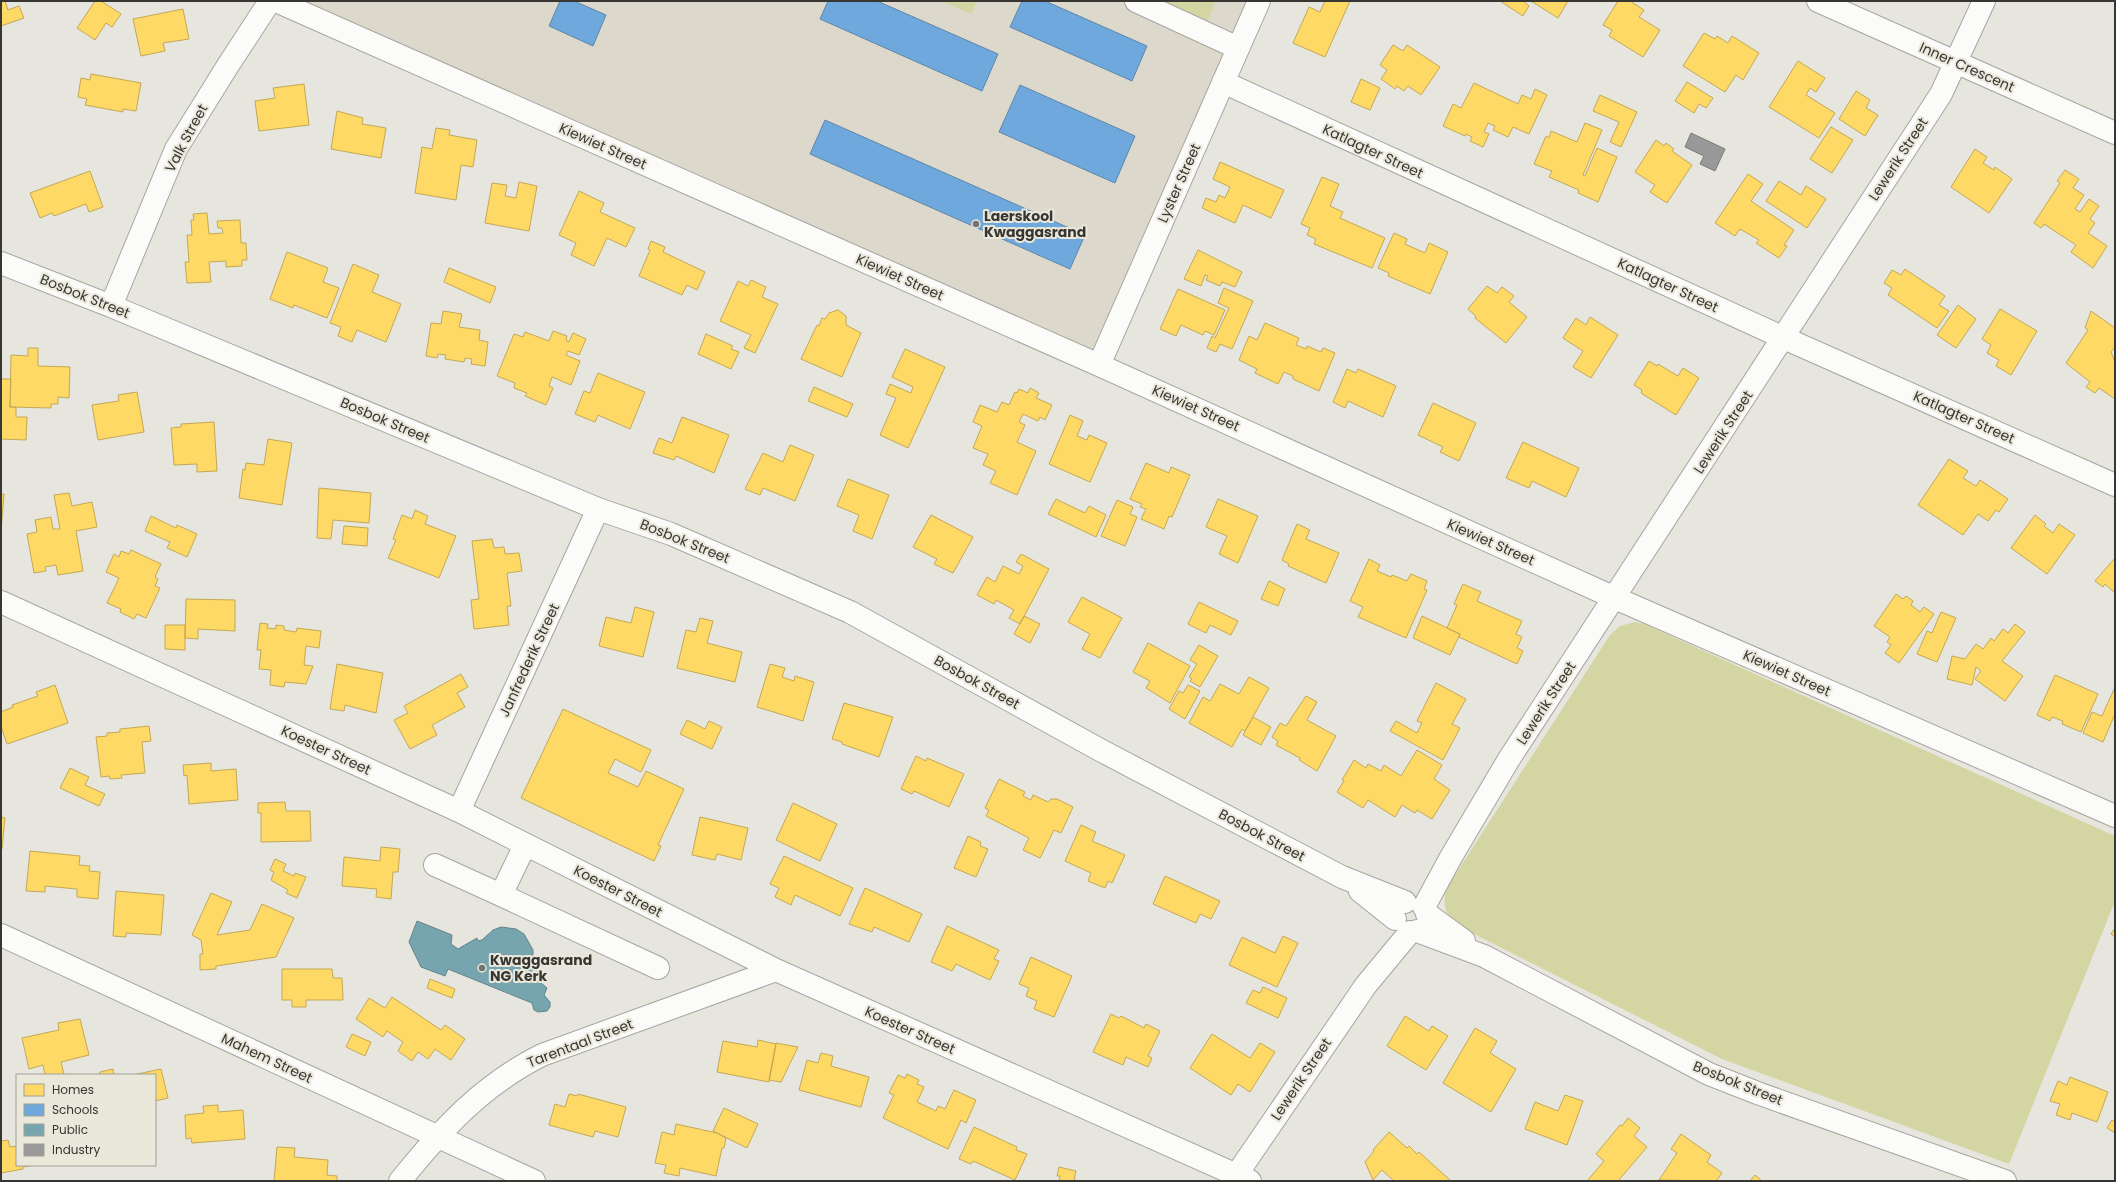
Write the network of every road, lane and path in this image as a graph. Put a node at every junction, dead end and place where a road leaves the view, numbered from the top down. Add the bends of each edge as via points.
1 (270, 1) edge
2 (276, 1) edge
3 (1136, 1) edge
4 (1259, 1) edge
5 (1818, 1) edge
6 (1984, 1) edge
7 (1238, 48) junction
8 (1957, 63) junction
9 (1222, 82) junction
10 (2115, 133) edge
11 (1, 263) edge
12 (111, 306) junction
13 (1784, 338) junction
14 (1099, 365) junction
15 (2115, 485) edge
16 (598, 509) junction
17 (1615, 598) junction
18 (1, 602) edge
19 (459, 811) junction
20 (2115, 816) edge
21 (525, 845) junction
22 (435, 865) dead end
23 (501, 895) junction
24 (1411, 916) junction
25 (1, 935) edge
26 (658, 968) dead end
27 (776, 970) junction
28 (436, 1136) junction
29 (1243, 1178) edge
30 (400, 1181) edge
31 (534, 1181) edge
32 (2005, 1181) edge

1 - 12 street, Valk Street via 176,149
2 - 14 street, Kiewiet Street
3 - 7 street
4 - 7 street, Lyster Street
5 - 8 street, Inner Crescent
6 - 8 street, Lewerik Street
7 - 9 street, Lyster Street
8 - 10 street, Inner Crescent
8 - 13 street, Lewerik Street via 1940,94
9 - 13 street, Katlagter Street
9 - 14 street, Lyster Street
11 - 12 street, Bosbok Street
12 - 16 street, Bosbok Street
13 - 15 street, Katlagter Street
13 - 17 street, Lewerik Street
14 - 17 street, Kiewiet Street
16 - 19 street, Janfrederik Street
16 - 24 street, Bosbok Street via 672,534 850,612
17 - 20 street, Kiewiet Street
17 - 24 street, Lewerik Street
18 - 19 street, Koester Street
19 - 21 street, Koester Street
21 - 23 street
21 - 27 street, Koester Street
22 - 23 street
23 - 26 street
24 - 29 street, Lewerik Street
24 - 32 street, Bosbok Street via 1709,1074
25 - 28 street, Mahem Street
27 - 28 street, Tarentaal Street via 542,1055 516,1068 490,1086
27 - 29 street, Koester Street
28 - 30 street, Tarentaal Street
28 - 31 street, Mahem Street

